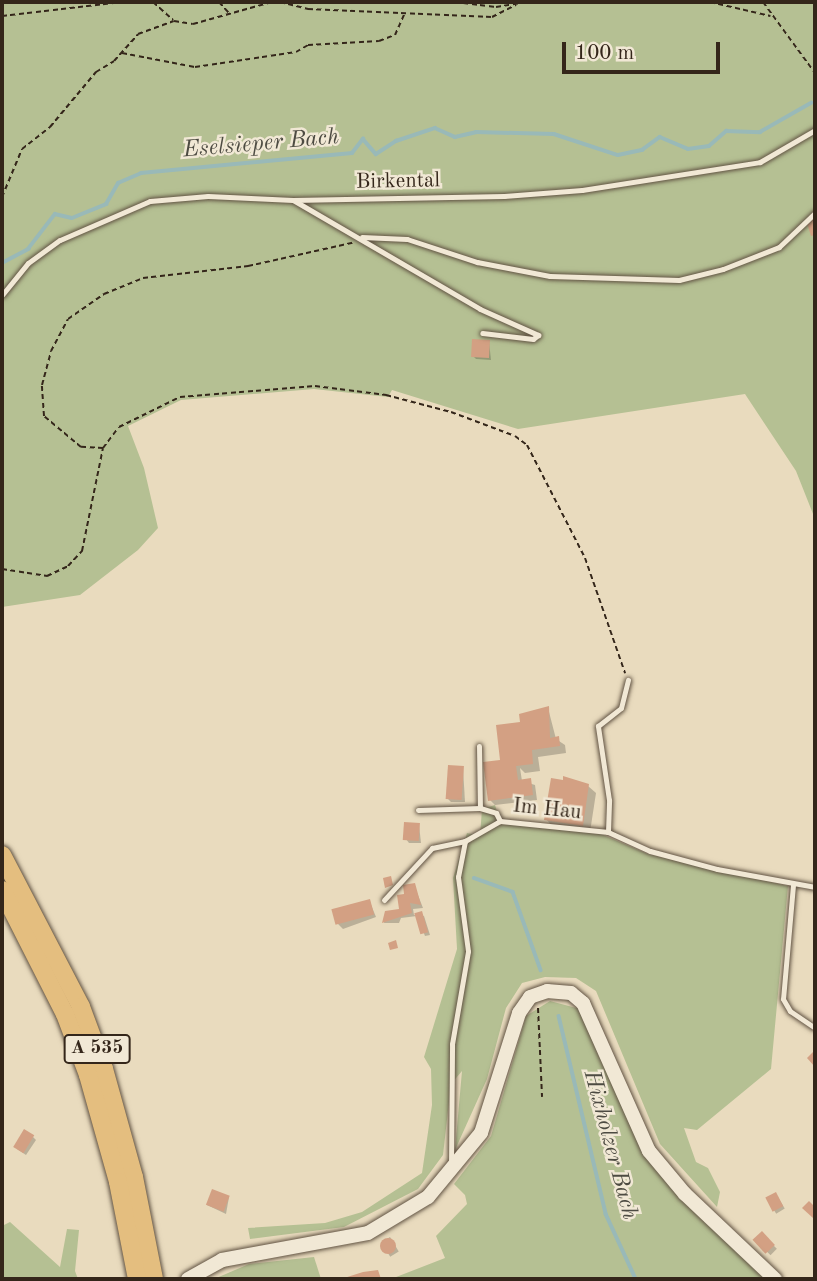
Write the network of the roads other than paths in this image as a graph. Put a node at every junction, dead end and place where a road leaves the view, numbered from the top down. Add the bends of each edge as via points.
1 (815, 130) edge
2 (293, 201) junction
3 (815, 212) edge
4 (362, 237) junction
5 (2, 295) edge
6 (482, 333) dead end
7 (628, 680) road end
8 (479, 746) dead end
9 (480, 808) junction
10 (418, 810) dead end
11 (500, 821) junction
12 (608, 832) junction
13 (465, 841) junction
14 (2, 855) edge
15 (793, 885) junction
16 (815, 887) edge
17 (2, 890) edge
18 (384, 900) dead end
19 (814, 1027) edge
20 (451, 1175) junction
21 (140, 1267) edge
22 (154, 1279) edge
23 (188, 1279) edge
24 (775, 1279) edge

1 - 2 lane, Birkental via 760,162 582,190 504,197
2 - 4 lane via 316,217
2 - 5 lane, Birkental via 208,196 150,201 60,240 28,263
3 - 4 lane via 779,247 723,270 679,280 550,276 477,262 407,239
4 - 6 lane via 480,309 538,335 533,339
7 - 12 lane via 621,708 598,726 609,800
8 - 9 lane
9 - 10 lane
9 - 11 lane via 496,813
11 - 12 lane, Im Hau
11 - 13 lane, Im Hau
12 - 15 lane, Im Hau via 650,851
13 - 18 lane, Im Hau via 432,848
13 - 20 lane via 458,877 468,951 452,1044
14 - 21 highway, A 535 via 95,1043 126,1141
15 - 16 lane, Im Hau
15 - 19 lane via 783,999 790,1011
17 - 21 highway, A 535 via 65,1014 83,1062
20 - 23 main road via 412,1209 368,1233 222,1260
20 - 24 main road via 481,1133 519,1013 538,993 571,993 583,1003 649,1151 685,1194
21 - 22 highway, A 535

